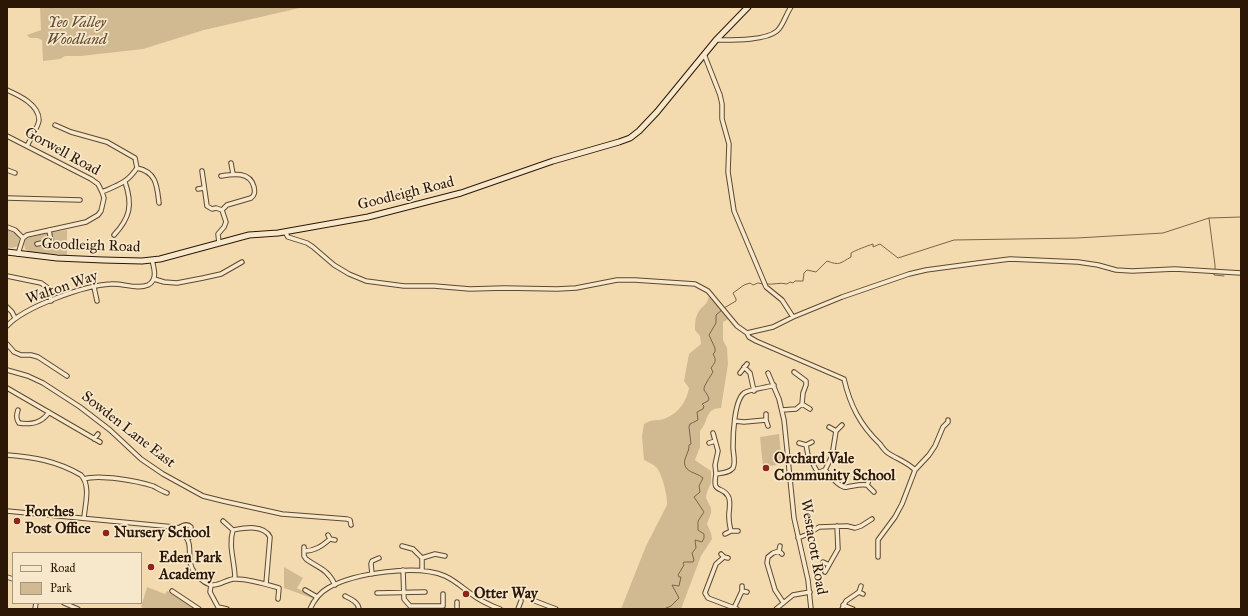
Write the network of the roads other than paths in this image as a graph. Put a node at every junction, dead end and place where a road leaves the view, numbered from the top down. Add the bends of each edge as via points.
1 (748, 7) edge
2 (791, 7) edge
3 (716, 40) junction
4 (704, 54) junction
5 (7, 90) edge
6 (55, 125) dead end
7 (7, 136) edge
8 (27, 146) junction
9 (231, 163) dead end
10 (137, 168) junction
11 (7, 170) edge
12 (202, 172) dead end
13 (15, 174) dead end
14 (232, 174) junction
15 (221, 176) dead end
16 (126, 182) junction
17 (198, 188) dead end
18 (204, 188) junction
19 (102, 192) junction
20 (7, 198) edge
21 (80, 200) dead end
22 (159, 204) dead end
23 (222, 210) junction
24 (7, 226) edge
25 (49, 230) junction
26 (285, 232) junction
27 (114, 235) dead end
28 (23, 238) junction
29 (219, 243) junction
30 (37, 244) dead end
31 (7, 252) edge
32 (18, 254) junction
33 (152, 260) junction
34 (242, 262) dead end
35 (1241, 273) edge
36 (7, 276) edge
37 (154, 279) junction
38 (94, 287) junction
39 (51, 301) junction
40 (97, 301) dead end
41 (7, 307) edge
42 (792, 317) junction
43 (14, 318) junction
44 (7, 326) edge
45 (747, 333) junction
46 (7, 344) edge
47 (7, 370) edge
48 (794, 372) dead end
49 (740, 373) dead end
50 (768, 373) dead end
51 (67, 376) dead end
52 (774, 385) junction
53 (7, 388) edge
54 (754, 390) junction
55 (802, 404) junction
56 (810, 409) dead end
57 (18, 410) dead end
58 (782, 410) junction
59 (49, 412) junction
60 (766, 414) dead end
61 (766, 420) junction
62 (948, 420) dead end
63 (735, 421) junction
64 (842, 425) dead end
65 (768, 426) dead end
66 (829, 427) dead end
67 (836, 431) junction
68 (713, 433) dead end
69 (98, 434) dead end
70 (94, 439) junction
71 (715, 441) junction
72 (100, 442) dead end
73 (812, 442) dead end
74 (709, 443) dead end
75 (799, 443) dead end
76 (806, 445) junction
77 (7, 455) edge
78 (825, 470) junction
79 (915, 470) junction
80 (818, 473) junction
81 (716, 474) junction
82 (790, 478) junction
83 (870, 478) dead end
84 (84, 479) junction
85 (867, 485) junction
86 (874, 492) dead end
87 (167, 493) dead end
88 (7, 511) edge
89 (84, 518) junction
90 (872, 519) dead end
91 (223, 521) dead end
92 (866, 523) junction
93 (351, 525) dead end
94 (837, 526) junction
95 (179, 528) junction
96 (869, 528) dead end
97 (233, 530) junction
98 (731, 531) junction
99 (738, 531) dead end
100 (725, 534) dead end
101 (328, 535) dead end
102 (798, 538) junction
103 (187, 539) junction
104 (330, 539) junction
105 (335, 540) dead end
106 (304, 546) dead end
107 (402, 546) dead end
108 (780, 546) dead end
109 (304, 551) junction
110 (779, 551) junction
111 (782, 554) dead end
112 (445, 556) dead end
113 (724, 556) dead end
114 (878, 557) dead end
115 (379, 558) dead end
116 (422, 558) junction
117 (823, 562) dead end
118 (829, 565) junction
119 (403, 570) junction
120 (422, 570) junction
121 (825, 572) dead end
122 (372, 574) junction
123 (235, 579) junction
124 (266, 584) junction
125 (211, 585) junction
126 (335, 585) junction
127 (742, 586) dead end
128 (861, 586) dead end
129 (305, 590) dead end
130 (172, 591) dead end
131 (742, 591) junction
132 (377, 592) dead end
133 (403, 592) junction
134 (425, 592) dead end
135 (747, 592) dead end
136 (810, 592) junction
137 (443, 594) dead end
138 (345, 596) dead end
139 (317, 597) junction
140 (278, 599) dead end
141 (521, 601) dead end
142 (535, 601) dead end
143 (457, 602) dead end
144 (783, 602) junction
145 (66, 604) edge
146 (409, 607) edge
147 (434, 607) edge
148 (843, 607) edge
149 (217, 608) edge
150 (492, 608) edge
151 (736, 608) edge
152 (78, 609) edge
153 (199, 609) edge
154 (227, 609) edge
155 (310, 609) edge
156 (358, 609) edge
157 (457, 609) edge
158 (500, 609) edge
159 (518, 609) edge
160 (556, 609) edge
161 (776, 609) edge
162 (811, 609) edge
163 (853, 609) edge

1 - 3 street, Goodleigh Road
2 - 3 street via 778,30 770,35 738,40
3 - 4 street, Goodleigh Road
4 - 26 street, Goodleigh Road via 657,112 630,138 454,195 368,217
4 - 42 street via 722,104 722,119 729,144 728,172 734,211 764,284 782,300
5 - 8 street via 28,102 38,116 38,124
6 - 10 street via 122,150 135,158
7 - 8 street, Gorwell Road
8 - 19 street, Gorwell Road via 91,179 98,184
9 - 14 street
10 - 16 street
10 - 22 street via 152,175 156,183
11 - 13 street
12 - 18 street
14 - 15 street
14 - 23 street via 240,174 251,180 255,194 252,198 228,205
16 - 19 street
16 - 27 street via 130,197 128,213
17 - 18 street
18 - 23 street via 207,206
19 - 25 street, Gorwell Road via 104,198 101,211 93,219
20 - 21 street
23 - 29 street via 226,222 218,234
24 - 28 street
25 - 28 street, Gorwell Road
25 - 30 street via 51,241
26 - 29 street, Goodleigh Road via 249,235
26 - 45 street via 288,237 307,243 345,272 366,281 404,286 556,290 617,280 695,284 708,291 737,326
28 - 32 street
29 - 33 street, Goodleigh Road
31 - 32 street, Goodleigh Road
32 - 33 street, Goodleigh Road via 103,260
33 - 37 street
34 - 37 street via 221,274 203,278 177,283
35 - 42 street via 1175,269 1132,271 1078,262 1010,259 909,274
36 - 39 street via 41,283 48,288
37 - 38 street, Walton Way via 145,286 112,284
38 - 39 street, Walton Way
38 - 40 street
39 - 43 street, Walton Way
41 - 43 street
42 - 45 street via 773,327
43 - 44 street, Walton Way
45 - 79 street via 756,341 844,379 850,401 870,435 887,453
46 - 51 street via 14,352 38,357
47 - 93 street, Sowden Lane East via 43,383 98,421 141,459 203,496 282,514 347,519
48 - 55 street via 806,381
49 - 54 street via 745,366 750,373
50 - 52 street, Westacott Road
52 - 54 street
52 - 58 street, Westacott Road
53 - 59 street
54 - 63 street via 742,395
55 - 56 street
55 - 58 street via 796,408
57 - 59 street via 17,420 24,424 41,421
58 - 82 street, Westacott Road
59 - 70 street
60 - 61 street
61 - 63 street
61 - 65 street
62 - 79 street via 935,446
63 - 81 street via 734,464 730,471
64 - 67 street
66 - 67 street
67 - 78 street via 832,456
68 - 71 street
69 - 70 street
70 - 72 street
71 - 74 street
71 - 81 street via 718,451
73 - 76 street
75 - 76 street
76 - 80 street via 808,455
77 - 84 street via 52,461 74,471
78 - 80 street
78 - 85 street via 841,486 848,488 857,484
79 - 114 street via 902,504 878,540
80 - 82 street
81 - 98 street via 717,489 726,493 730,499 728,520
82 - 102 street, Westacott Road
83 - 85 street
84 - 87 street via 94,476 141,483
84 - 89 street via 87,485
85 - 86 street
88 - 89 street
89 - 95 street
90 - 92 street
91 - 97 street
92 - 94 street via 855,528
92 - 96 street
94 - 102 street via 819,527
94 - 118 street via 838,549
95 - 103 street
95 - 103 street via 187,524 191,527 190,537
97 - 123 street via 231,547
97 - 124 street via 250,527 268,534 270,541
98 - 99 street
98 - 100 street
101 - 104 street
102 - 136 street, Westacott Road
103 - 125 street via 192,568 200,578
104 - 105 street
104 - 109 street via 314,550
106 - 109 street
107 - 116 street via 413,549
108 - 110 street
109 - 126 street via 306,559 327,572
110 - 111 street
110 - 144 street via 768,557 767,563 775,590
112 - 116 street via 435,554
113 - 151 street via 716,564 706,593 708,598
115 - 122 street via 372,561
116 - 120 street
117 - 118 street
118 - 121 street
119 - 120 street
119 - 122 street
119 - 133 street
120 - 150 street via 451,578
122 - 126 street
123 - 124 street
123 - 125 street
124 - 140 street via 279,588
125 - 149 street via 210,592
126 - 139 street
127 - 131 street
128 - 148 street via 861,593 846,601
129 - 139 street
130 - 153 street
131 - 135 street
131 - 151 street
132 - 133 street
133 - 134 street
133 - 146 street
136 - 144 street via 793,596
136 - 162 street, Westacott Road
137 - 147 street via 443,606
138 - 156 street via 358,605
139 - 155 street
141 - 159 street
142 - 160 street
143 - 157 street
144 - 161 street
145 - 152 street
146 - 147 street
148 - 163 street
149 - 154 street
150 - 158 street

